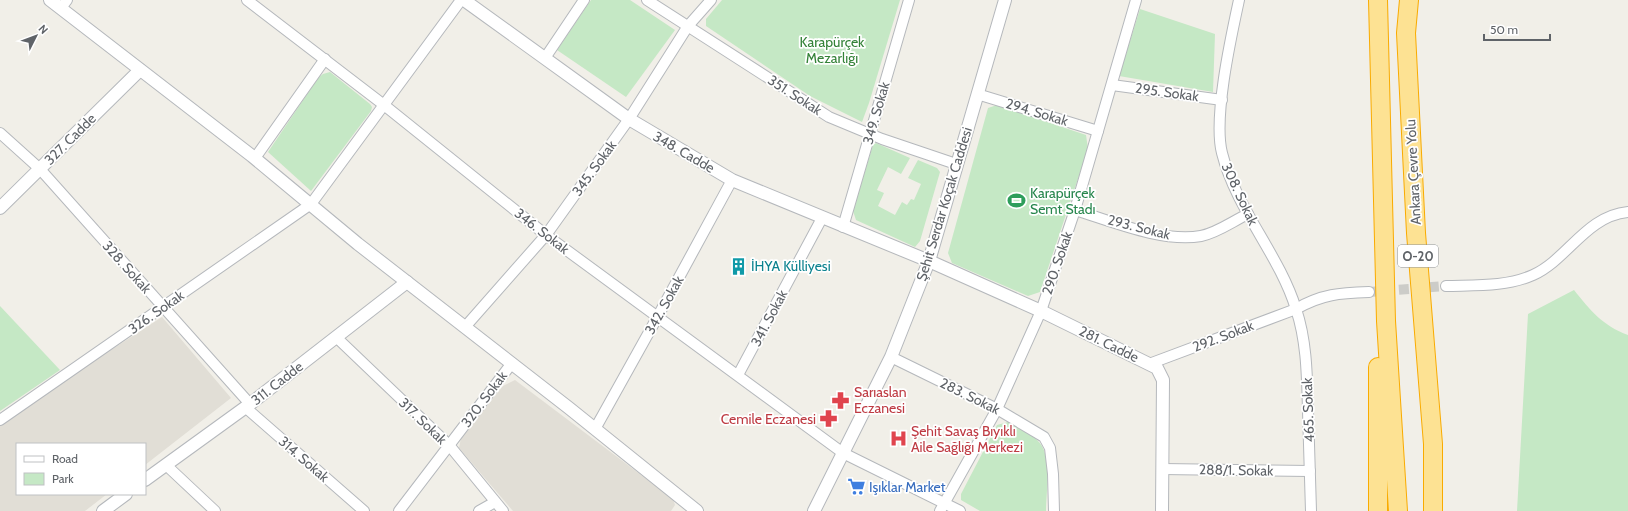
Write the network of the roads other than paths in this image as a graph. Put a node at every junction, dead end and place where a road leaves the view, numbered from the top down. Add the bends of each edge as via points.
1 (50, 0) edge
2 (247, 0) edge
3 (463, 0) edge
4 (584, 0) edge
5 (647, 0) edge
6 (711, 0) edge
7 (909, 0) edge
8 (1006, 0) edge
9 (1136, 0) edge
10 (1239, 0) edge
11 (1378, 0) edge
12 (1409, 0) edge
13 (64, 4) edge
14 (688, 26) junction
15 (545, 58) junction
16 (324, 59) junction
17 (140, 70) junction
18 (1112, 85) junction
19 (977, 94) junction
20 (1222, 100) junction
21 (384, 105) junction
22 (628, 119) junction
23 (1098, 131) junction
24 (0, 133) edge
25 (870, 134) junction
26 (256, 158) junction
27 (956, 164) junction
28 (40, 169) junction
29 (732, 180) junction
30 (311, 204) junction
31 (0, 208) edge
32 (1075, 210) junction
33 (1628, 212) edge
34 (1248, 214) junction
35 (822, 218) junction
36 (843, 227) junction
37 (546, 235) junction
38 (929, 261) junction
39 (407, 282) junction
40 (1446, 286) tunnel mouth
41 (1369, 292) tunnel mouth
42 (163, 307) junction
43 (1296, 309) junction
44 (1041, 311) junction
45 (658, 316) junction
46 (1386, 321) junction
47 (465, 327) junction
48 (336, 337) junction
49 (890, 357) junction
50 (512, 363) junction
51 (1149, 364) junction
52 (738, 375) junction
53 (248, 406) junction
54 (997, 409) junction
55 (0, 420) edge
56 (595, 429) junction
57 (1433, 444) junction
58 (449, 445) junction
59 (843, 453) junction
60 (166, 465) junction
61 (1162, 468) junction
62 (1310, 470) junction
63 (146, 479) edge
64 (125, 495) edge
65 (495, 502) junction
66 (942, 507) edge
67 (690, 509) edge
68 (103, 511) edge
69 (215, 511) edge
70 (364, 511) edge
71 (399, 511) edge
72 (479, 511) edge
73 (503, 511) edge
74 (814, 511) edge
75 (960, 511) edge
76 (1054, 511) edge
77 (1162, 511) edge
78 (1311, 511) edge
79 (1378, 511) edge
80 (1398, 511) edge
81 (1432, 511) edge
82 (1445, 511) edge

1 - 13 street
2 - 16 street, 346. Sokak
3 - 15 street, 348. Cadde
3 - 21 street, 326. Sokak
4 - 15 street
5 - 14 street, 351. Sokak
6 - 14 street, 345. Sokak
7 - 25 street, 349. Sokak
8 - 19 street, Şehit Serdar Koçak Caddesi
9 - 18 street, 290. Sokak
10 - 20 street, 308. Sokak
11 - 46 highway, O-20
12 - 57 highway, Ankara Çevre Yolu / O-20 via 1406,33 1416,233
13 - 17 street
14 - 22 street, 345. Sokak
14 - 25 street, 351. Sokak via 830,117
15 - 22 street, 348. Cadde
16 - 21 street, 346. Sokak
16 - 26 street
17 - 26 street
17 - 28 street, 327. Cadde
18 - 20 street, 295. Sokak
18 - 23 street, 290. Sokak
19 - 23 street, 294. Sokak
19 - 27 street, Şehit Serdar Koçak Caddesi
20 - 34 street, 308. Sokak via 1222,152
21 - 30 street, 326. Sokak
21 - 37 street, 346. Sokak
22 - 29 street, 348. Cadde
22 - 37 street, 345. Sokak
23 - 32 street, 290. Sokak
24 - 28 street, 328. Sokak
25 - 27 street, 351. Sokak
25 - 36 street, 349. Sokak
26 - 30 street
27 - 38 street, Şehit Serdar Koçak Caddesi
28 - 31 street, 327. Cadde
28 - 42 street, 328. Sokak
29 - 35 street, 348. Cadde
29 - 45 street, 342. Sokak
30 - 39 street
30 - 42 street, 326. Sokak
32 - 34 street, 293. Sokak via 1151,233 1187,238 1214,232
32 - 44 street, 290. Sokak
33 - 40 street via 1610,216 1588,230 1551,263 1533,275 1518,281
34 - 43 street, 308. Sokak via 1284,278
35 - 36 street, 348. Cadde
35 - 52 street, 341. Sokak
36 - 38 street, 348. Cadde
37 - 45 street, 346. Sokak
37 - 47 street, 345. Sokak
38 - 44 street, 281. Cadde
38 - 49 street, Şehit Serdar Koçak Caddesi
39 - 47 street
39 - 48 street, 311. Cadde
41 - 43 street, 292. Sokak via 1324,296
42 - 53 street, 328. Sokak
42 - 55 street, 326. Sokak
43 - 51 street, 292. Sokak
43 - 62 street, 465. Sokak via 1306,360
44 - 51 street, 281. Cadde
44 - 54 street, 290. Sokak
45 - 52 street, 346. Sokak
45 - 56 street, 342. Sokak
46 - 79 highway via 1378,362
46 - 80 highway, O-20
47 - 50 street
48 - 53 street, 311. Cadde
48 - 58 street, 317. Sokak
49 - 54 street, 283. Sokak
49 - 59 street, Şehit Serdar Koçak Caddesi
50 - 56 street
50 - 58 street, 320. Sokak
51 - 61 street, 281. Cadde via 1157,368 1163,380
52 - 59 street, 346. Sokak
53 - 60 street, 311. Cadde
53 - 70 street, 314. Sokak
54 - 66 street, 290. Sokak
54 - 76 street, 283. Sokak via 1044,437 1050,448
56 - 67 street
57 - 81 highway, Ankara Çevre Yolu / O-20
57 - 82 highway
58 - 65 street, 317. Sokak
58 - 71 street, 320. Sokak
59 - 66 street, 346. Sokak
59 - 74 street, Şehit Serdar Koçak Caddesi
60 - 63 street, 311. Cadde
60 - 69 street
61 - 62 street, 288/1. Sokak
61 - 77 street, 281. Cadde
62 - 78 street, 465. Sokak
64 - 68 street
65 - 72 street
65 - 73 street, 317. Sokak
66 - 75 street, 346. Sokak

